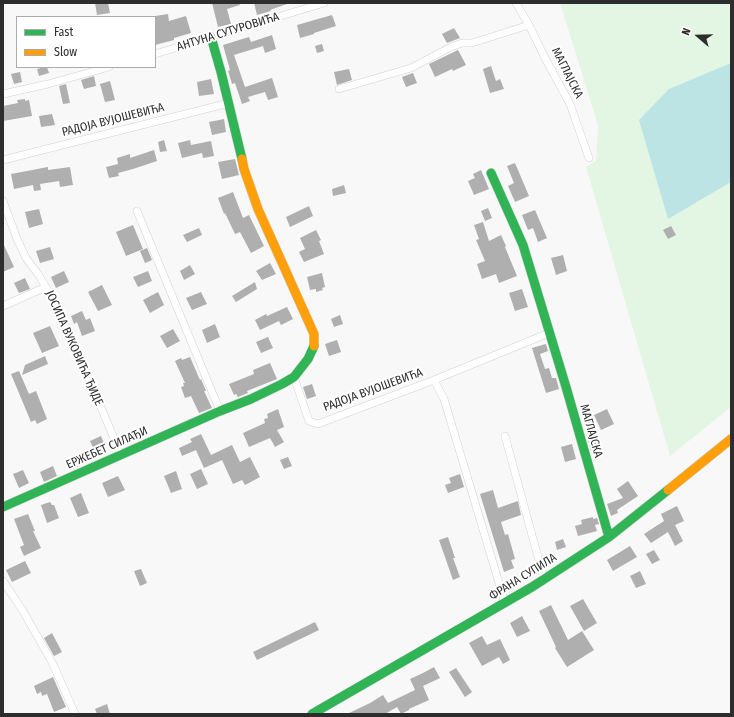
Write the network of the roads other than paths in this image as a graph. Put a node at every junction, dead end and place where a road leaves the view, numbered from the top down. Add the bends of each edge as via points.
1 (324, 3) edge
2 (516, 3) edge
3 (529, 25) junction
4 (211, 37) junction
5 (156, 54) edge
6 (105, 68) edge
7 (339, 89) dead end
8 (3, 94) edge
9 (229, 103) junction
10 (589, 158) dead end
11 (3, 160) edge
12 (491, 172) dead end
13 (3, 201) edge
14 (138, 212) dead end
15 (46, 287) junction
16 (3, 306) edge
17 (549, 333) junction
18 (294, 377) junction
19 (434, 380) junction
20 (220, 412) junction
21 (505, 436) dead end
22 (731, 439) edge
23 (121, 455) junction
24 (3, 507) edge
25 (609, 537) junction
26 (544, 579) junction
27 (3, 581) edge
28 (505, 603) junction
29 (75, 714) edge
30 (312, 714) edge

1 - 4 street, АНТУНА СУТУРОВИЋА
2 - 3 street, МАГЛАЈСКА
3 - 7 street via 472,43 462,43 411,68
3 - 10 street, МАГЛАЈСКА via 570,104
4 - 5 street, АНТУНА СУТУРОВИЋА
4 - 9 street
6 - 8 street
9 - 11 street, РАДОЈА ВУЈОШЕВИЋА
9 - 18 street via 244,169 258,209 314,334 314,347
12 - 17 street, МАГЛАЈСКА via 523,245
13 - 15 street, ЈОСИПА ВУКОВИЋА ЂИДЕ via 26,258
14 - 20 street
15 - 16 street
15 - 23 street, ЈОСИПА ВУКОВИЋА ЂИДЕ via 74,341
17 - 19 street
17 - 25 street, МАГЛАЈСКА
18 - 19 street, РАДОЈА ВУЈОШЕВИЋА via 309,421 318,424
18 - 20 street, ЕРЖЕБЕТ СИЛАЂИ
19 - 28 street, РАДОЈА ВУЈОШЕВИЋА via 444,399
20 - 23 street, ЕРЖЕБЕТ СИЛАЂИ
21 - 26 street
22 - 25 street, ФРАНА СУПИЛА
23 - 24 street, ЕРЖЕБЕТ СИЛАЂИ
25 - 26 street, ФРАНА СУПИЛА
26 - 28 street, ФРАНА СУПИЛА
27 - 29 street via 53,664
28 - 30 street, ФРАНА СУПИЛА

